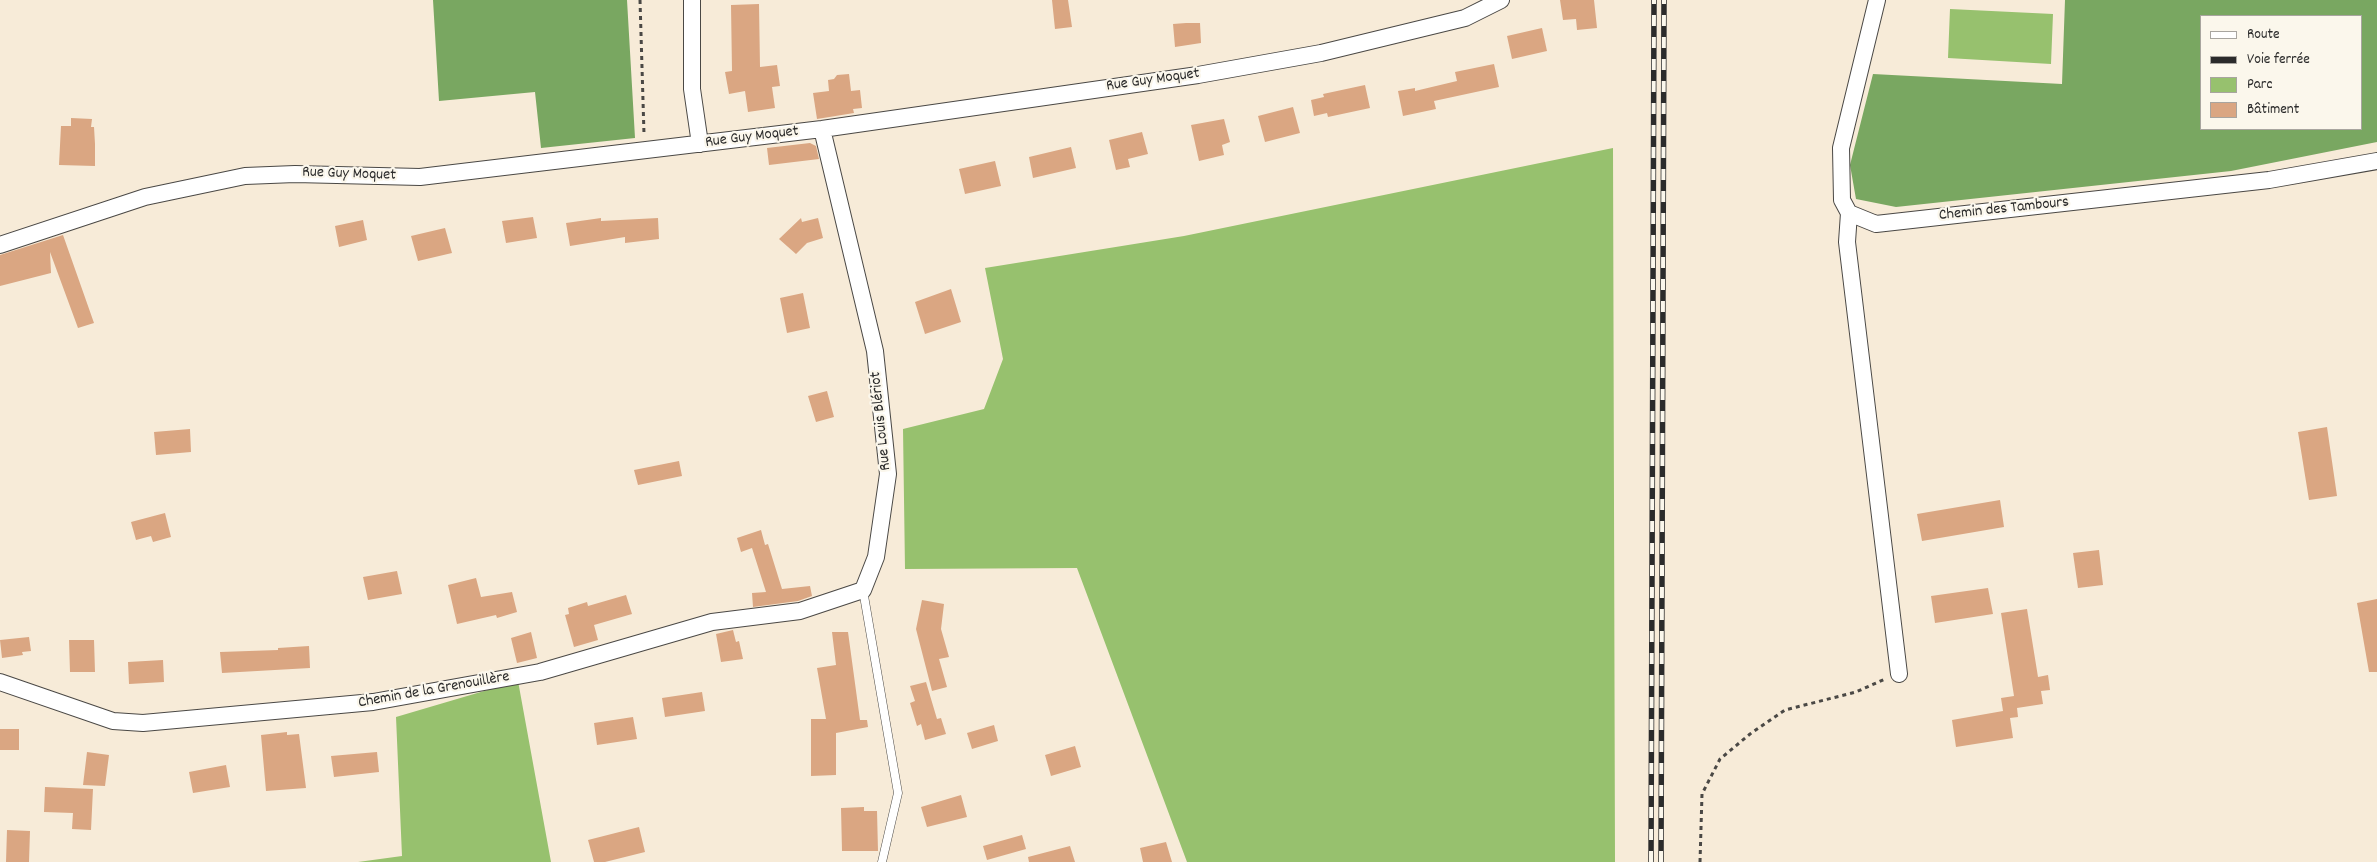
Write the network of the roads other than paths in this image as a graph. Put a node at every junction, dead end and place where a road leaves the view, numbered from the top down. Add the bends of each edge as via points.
1 (692, 0) edge
2 (1501, 0) edge
3 (1877, 0) edge
4 (822, 129) junction
5 (700, 144) junction
6 (2377, 161) edge
7 (1849, 213) junction
8 (0, 245) edge
9 (863, 590) junction
10 (1899, 674) road end
11 (0, 682) edge
12 (882, 862) edge

1 - 5 street via 692,89
2 - 4 street, Rue Guy Moquet via 1465,18 1321,53 1198,75
3 - 7 street via 1841,148 1842,200
4 - 5 street, Rue Guy Moquet
4 - 9 street, Rue Louis Blériot via 875,350 888,474 876,557
5 - 8 street, Rue Guy Moquet via 420,177 244,176 145,197
6 - 7 street, Chemin des Tambours via 2269,180 1876,224
7 - 10 street via 1847,242
9 - 11 street, Chemin de la Grenouillère via 800,611 712,622 540,672 373,702 143,723 113,721
9 - 12 lane via 898,792

